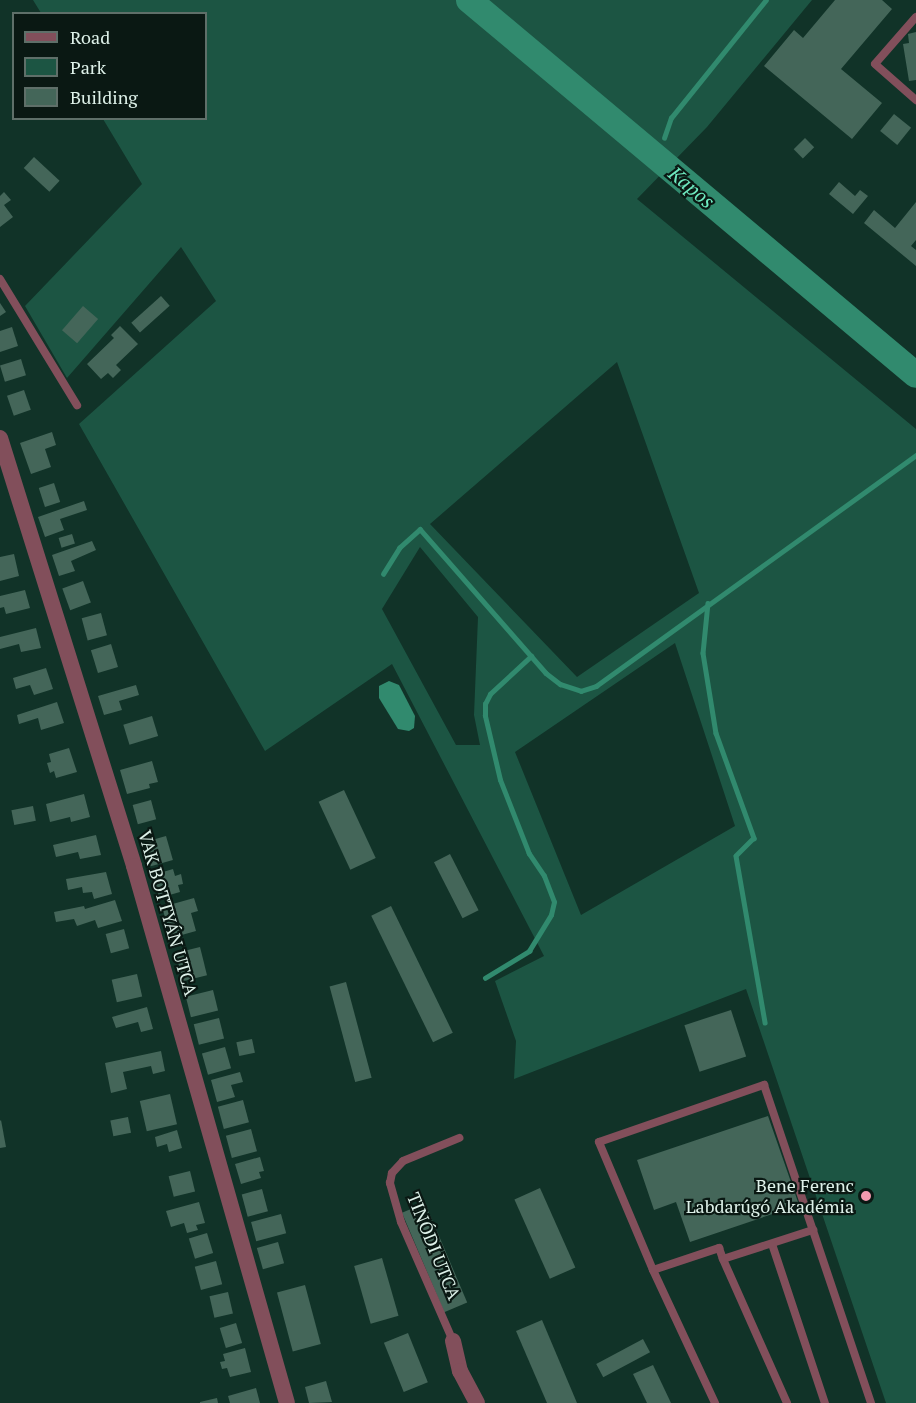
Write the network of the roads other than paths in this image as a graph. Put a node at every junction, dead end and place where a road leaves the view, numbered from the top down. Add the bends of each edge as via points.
1 (916, 17) edge
2 (916, 100) edge
3 (0, 279) edge
4 (77, 405) dead end
5 (0, 438) edge
6 (459, 1138) dead end
7 (813, 1230) junction
8 (772, 1244) junction
9 (723, 1259) junction
10 (653, 1270) junction
11 (453, 1341) joint
12 (287, 1403) edge
13 (477, 1403) edge
14 (715, 1403) edge
15 (787, 1403) edge
16 (825, 1403) edge
17 (872, 1403) edge

1 - 2 lane via 875,64
3 - 4 lane
5 - 12 street, VAK BOTTYÁN UTCA via 134,866
6 - 11 lane, TINÓDI UTCA via 404,1161 392,1173 390,1183 401,1222
7 - 8 lane
7 - 10 lane via 764,1085 599,1142
7 - 17 lane
8 - 9 lane
8 - 16 lane
9 - 10 lane via 719,1248
9 - 15 lane
10 - 14 lane
11 - 13 street, TINÓDI UTCA via 460,1371

